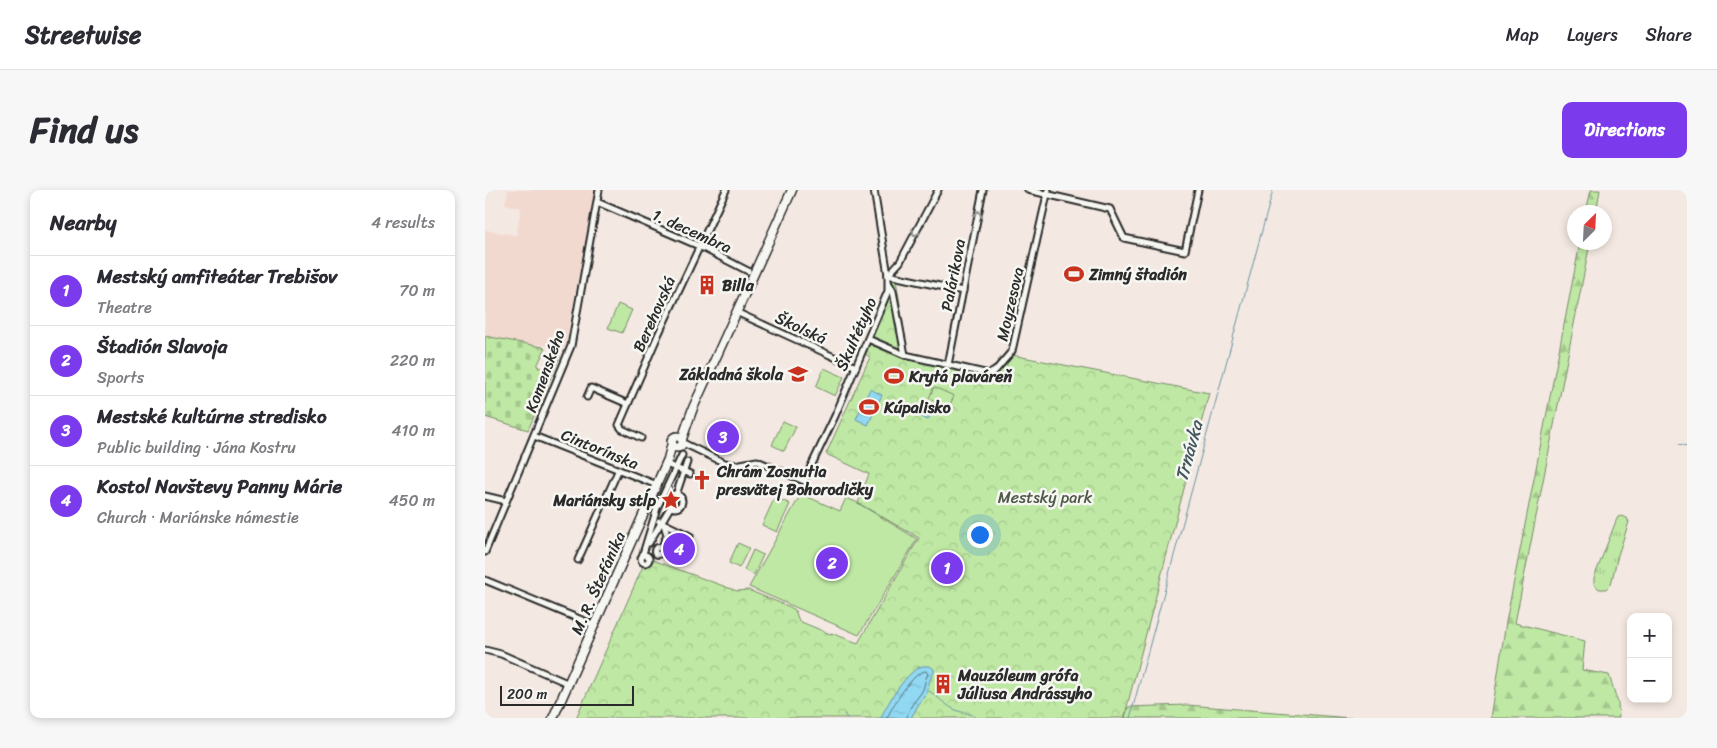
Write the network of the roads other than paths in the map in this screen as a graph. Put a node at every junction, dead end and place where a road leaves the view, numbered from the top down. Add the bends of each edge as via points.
1 (599, 190) edge
2 (726, 190) edge
3 (792, 190) edge
4 (874, 190) edge
5 (938, 190) edge
6 (983, 190) edge
7 (1028, 190) edge
8 (1198, 190) edge
9 (1048, 192) edge
10 (597, 202) junction
11 (699, 246) junction
12 (749, 271) dead end
13 (888, 275) junction
14 (889, 284) junction
15 (963, 291) junction
16 (736, 312) junction
17 (868, 339) junction
18 (905, 355) junction
19 (948, 365) junction
20 (855, 367) junction
21 (587, 397) dead end
22 (628, 404) junction
23 (533, 436) junction
24 (641, 438) dead end
25 (679, 444) junction
26 (667, 462) junction
27 (687, 462) dead end
28 (676, 468) junction
29 (618, 471) junction
30 (683, 471) junction
31 (690, 474) dead end
32 (657, 485) junction
33 (667, 487) junction
34 (676, 494) junction
35 (485, 496) edge
36 (669, 498) junction
37 (506, 501) junction
38 (659, 505) junction
39 (671, 506) junction
40 (654, 519) junction
41 (663, 523) junction
42 (650, 537) junction
43 (648, 543) junction
44 (662, 546) junction
45 (485, 552) edge
46 (578, 560) dead end
47 (485, 580) edge
48 (594, 625) junction
49 (485, 650) edge
50 (567, 683) junction
51 (553, 718) edge

1 - 10 street, Komenského
2 - 11 street, Berehovská
3 - 16 street, M. R. Štefánika
4 - 13 street, Škultétyho
5 -> 13 street via 900,262
15 -> 6 street, Palárikova
7 - 9 street
8 - 9 street via 1185,251 1125,238 1110,209
9 - 19 street, Moyzesova via 1012,351 993,374
10 - 11 street, 1. decembra
10 - 23 street, Komenského via 571,346
11 - 12 street, 1. decembra
11 - 22 street, Berehovská
13 - 14 street, Škultétyho
13 - 15 street
14 - 17 street, Škultétyho
14 - 18 street
15 - 19 street, Palárikova
16 - 20 street, Školská
16 - 25 street, M. R. Štefánika
17 - 18 street, Moyzesova
17 - 20 street, Škultétyho
18 - 19 street, Moyzesova
20 - 25 street, Škultétyho via 804,480 757,461 725,463
21 - 22 street via 591,388
22 - 24 street, Berehovská via 619,425
23 - 29 street, Cintorínska
23 - 37 street, Komenského
25 - 26 street, M. R. Štefánika
25 - 28 street
26 - 28 street
26 - 32 street, M. R. Štefánika
27 - 30 street
28 - 30 street
28 - 33 street
29 - 32 street, Cintorínska
29 - 46 street
30 - 31 street
30 - 34 street
32 - 48 street, M. R. Štefánika
33 - 36 street
33 - 38 street
34 - 36 street
34 - 39 street
35 - 37 street
36 - 38 street
36 - 39 street
37 - 45 street, Komenského
38 - 40 street
39 - 41 street
40 - 41 street
40 - 42 street
41 - 42 street
41 - 44 street
41 - 44 street via 690,536 684,546
42 - 43 street
42 - 44 street
43 - 44 street
43 - 44 street via 641,561 645,563
47 - 48 street
48 - 50 street, M. R. Štefánika
49 - 50 street
50 - 51 street, M. R. Štefánika

